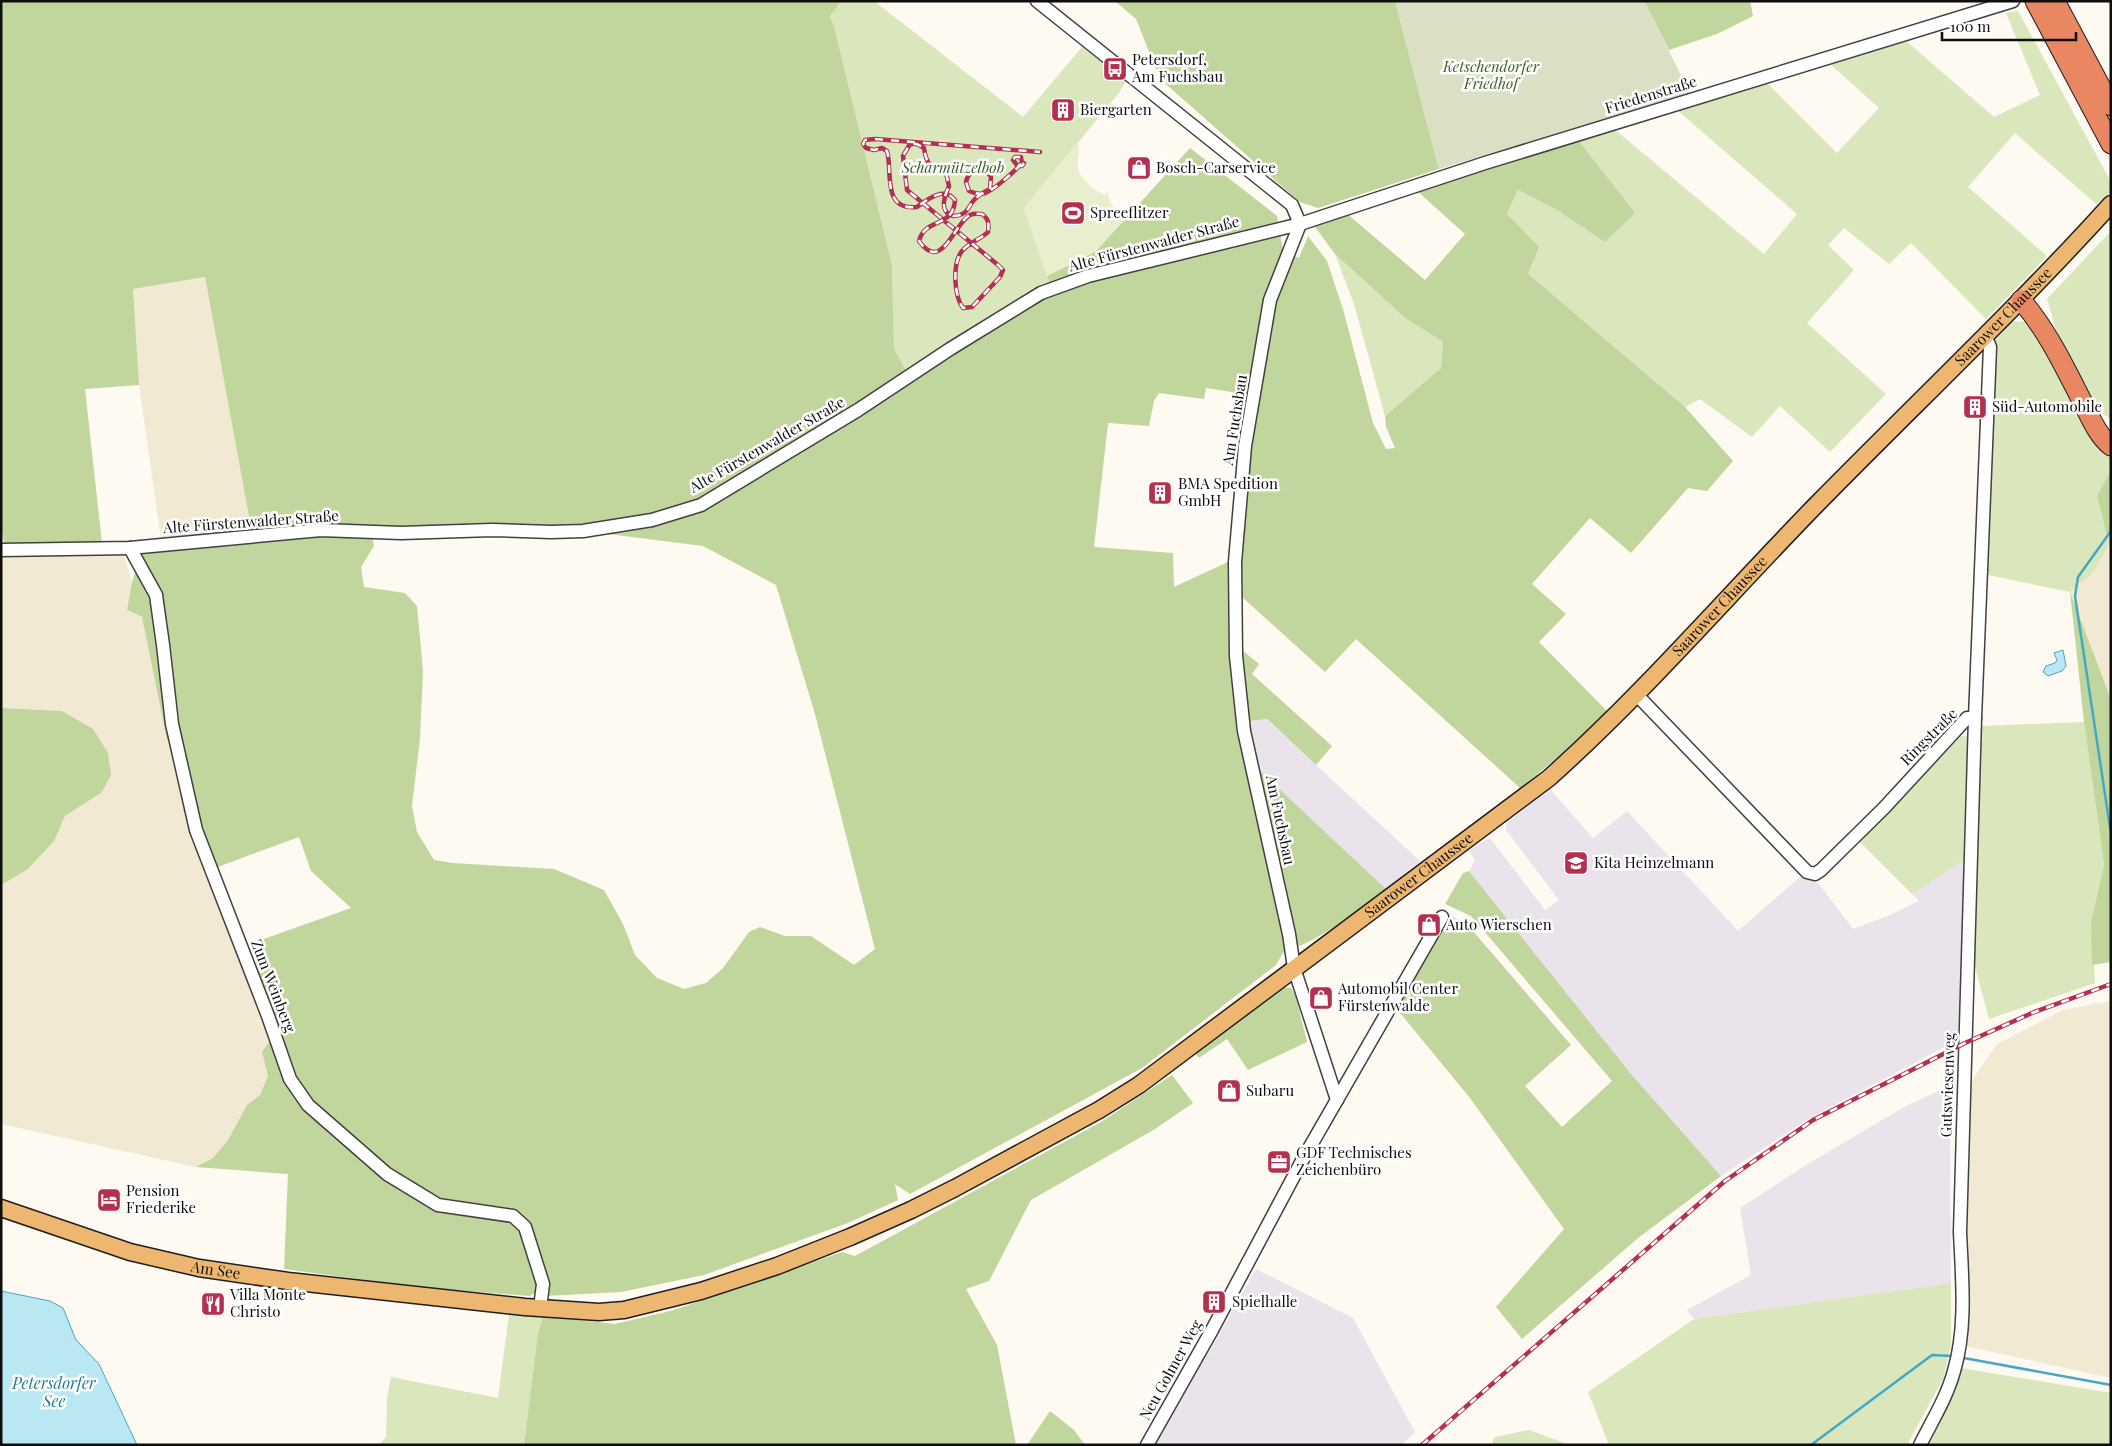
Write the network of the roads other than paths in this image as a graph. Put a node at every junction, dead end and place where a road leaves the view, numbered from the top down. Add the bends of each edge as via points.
1 (1037, 1) edge
2 (2013, 1) edge
3 (2047, 6) edge
4 (2111, 106) edge
5 (2111, 144) edge
6 (2111, 204) edge
7 (1300, 224) junction
8 (2021, 300) junction
9 (1985, 335) junction
10 (2111, 446) edge
11 (130, 548) junction
12 (1, 550) edge
13 (1636, 694) junction
14 (1975, 718) junction
15 (1442, 918) dead end
16 (1294, 968) junction
17 (1337, 1100) junction
18 (1, 1208) edge
19 (533, 1307) junction
20 (1147, 1445) edge
21 (1920, 1445) edge

1 - 7 street via 1292,205
2 - 7 street, Friedenstraße
3 - 4 highway
3 - 5 highway
6 - 8 main road, Saarower Chaussee
7 - 11 street, Alte Fürstenwalder Straße via 1088,276 1041,293 701,505 652,520 584,531 551,532 320,530
7 - 16 street, Am Fuchsbau via 1270,300 1245,446 1234,571 1236,656 1244,731
8 - 9 main road, Saarower Chaussee
8 - 10 highway via 2045,332 2096,427
9 - 13 main road, Saarower Chaussee via 1817,504
9 - 14 street, Ringstraße via 1990,347
11 - 12 street, Alte Fürstenwalder Straße
11 - 19 street, Zum Weinberg via 156,595 172,724 196,830 290,1079 308,1104 387,1174 438,1205 513,1216 525,1228 543,1284
13 - 14 street, Ringstraße via 1807,872 1814,874 1884,808 1967,718
13 - 16 main road, Saarower Chaussee via 1549,778
14 - 21 street, Gutswiesenweg via 1960,1232 1961,1340 1954,1372 1942,1403
15 - 17 street, Neu Golmer Weg
16 - 17 street
16 - 19 main road, Saarower Chaussee via 1139,1086 911,1210 777,1266 647,1306 599,1312
17 - 20 street, Neu Golmer Weg
18 - 19 main road, Am See via 130,1252 199,1268 288,1281

